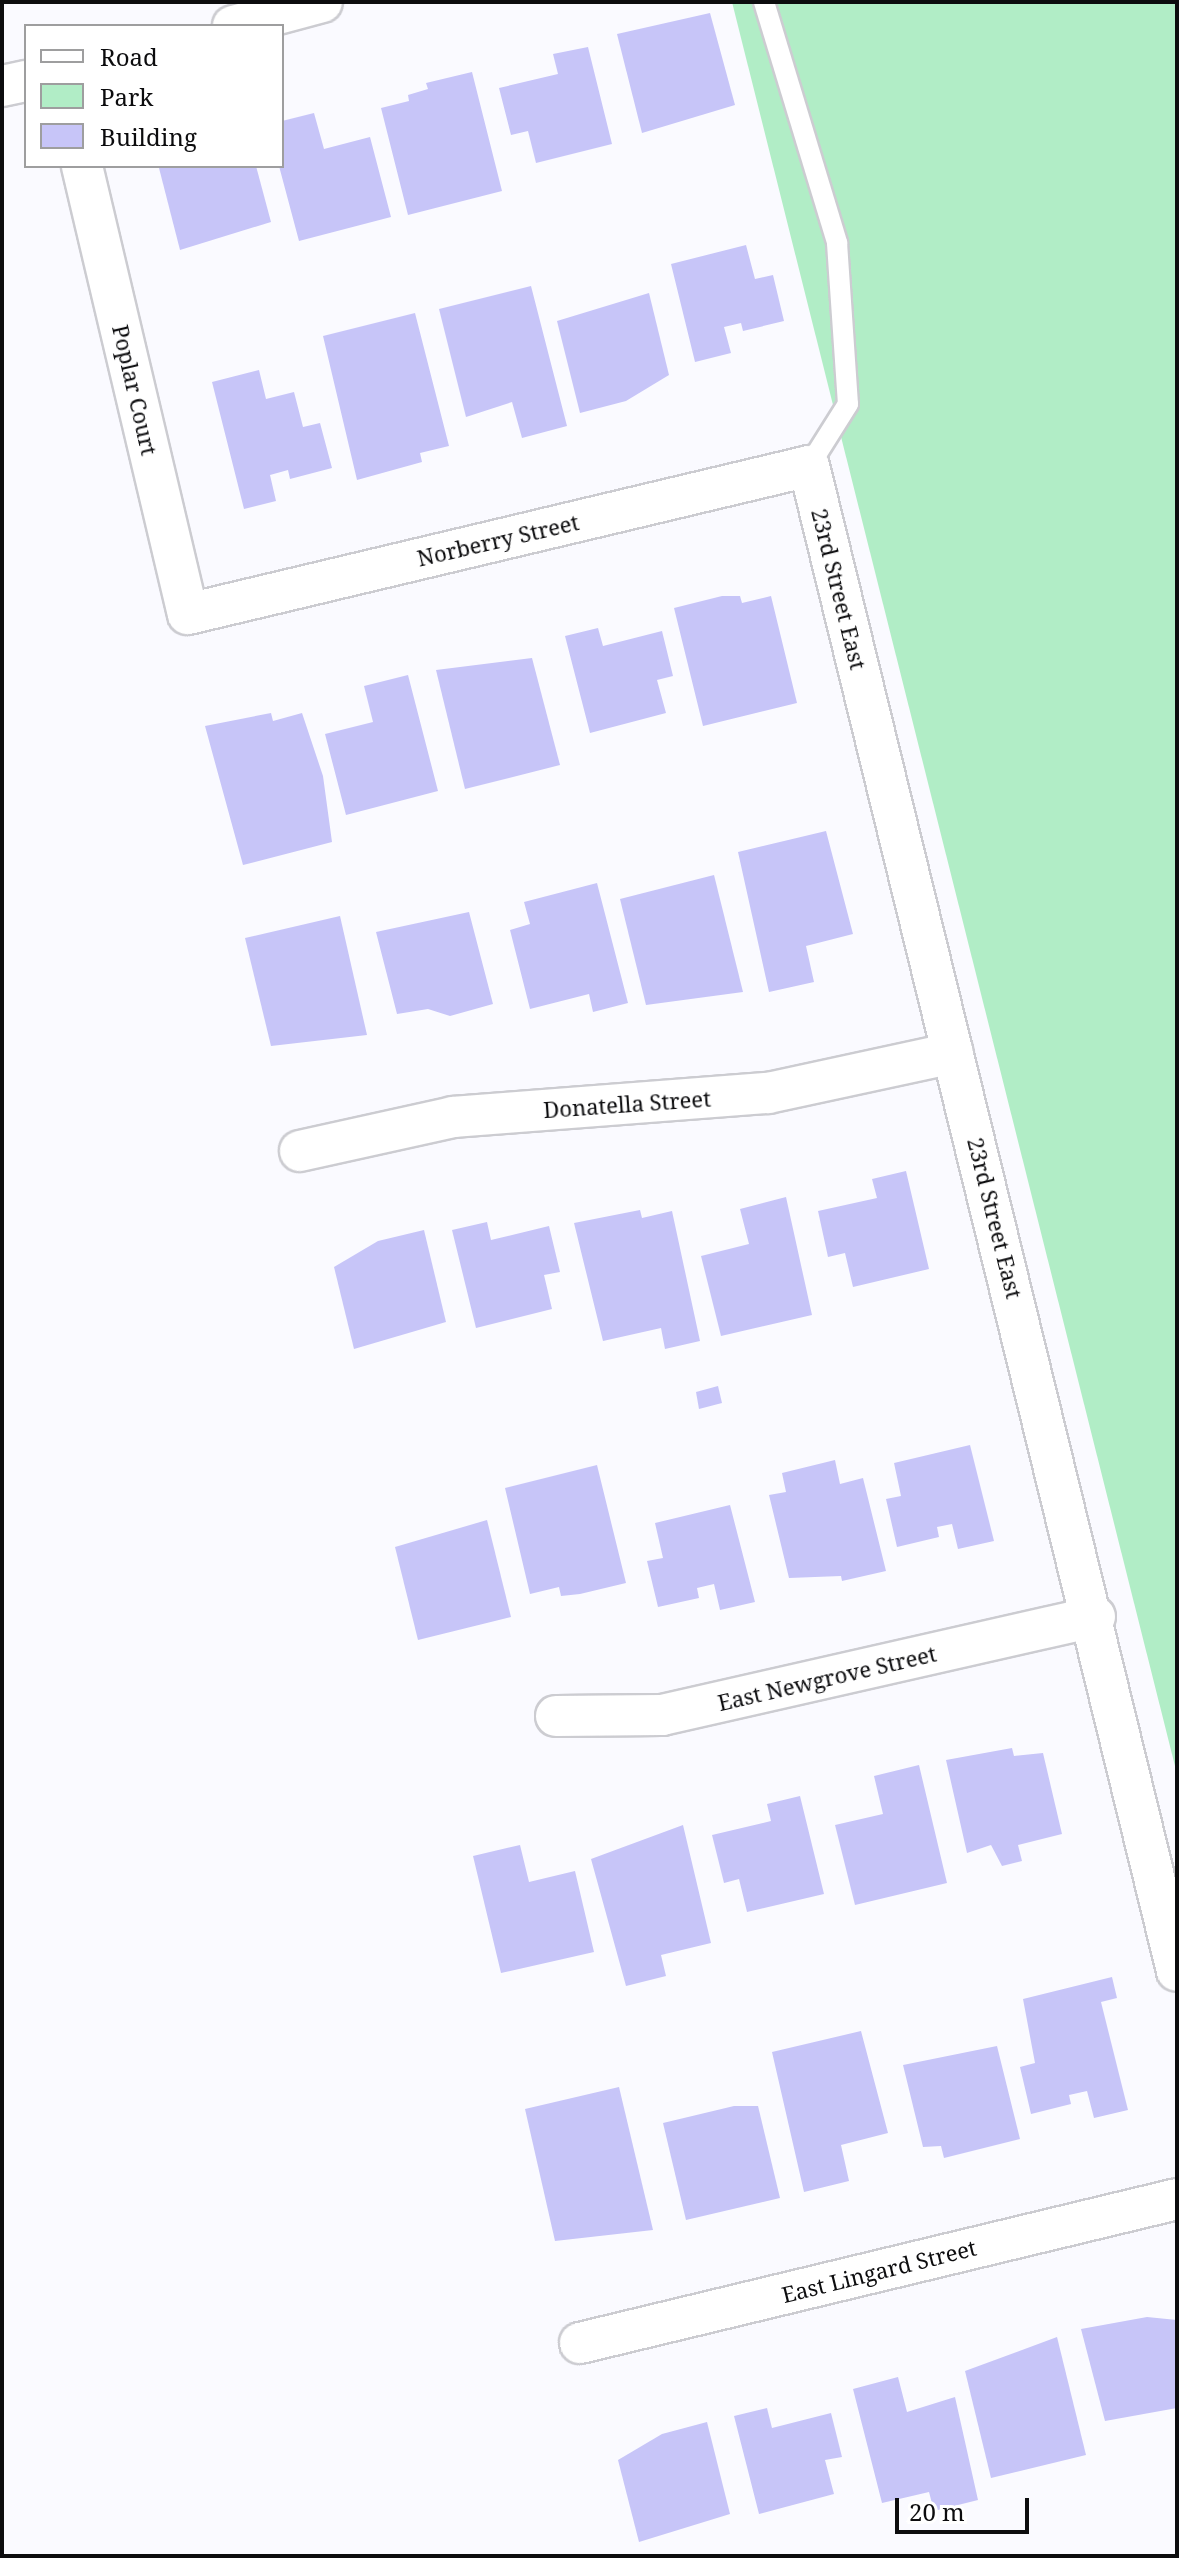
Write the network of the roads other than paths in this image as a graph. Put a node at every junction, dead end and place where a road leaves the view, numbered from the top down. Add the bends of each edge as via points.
1 (322, 2) edge
2 (764, 2) edge
3 (240, 24) edge
4 (24, 81) edge
5 (2, 86) edge
6 (82, 168) edge
7 (809, 466) junction
8 (188, 614) joint
9 (953, 1053) junction
10 (300, 1151) dead end
11 (1095, 1617) junction
12 (556, 1716) dead end
13 (1177, 1971) edge
14 (1177, 2199) edge
15 (580, 2343) dead end

1 - 3 street
2 - 7 lane via 837,243 848,404
4 - 5 street
6 - 8 street, Poplar Court
7 - 8 street, Norberry Street
7 - 9 street, 23rd Street East
9 - 10 street, Donatella Street via 768,1093 453,1117
9 - 11 street, 23rd Street East
11 - 12 street, East Newgrove Street via 662,1715
11 - 13 street, 23rd Street East
14 - 15 street, East Lingard Street

